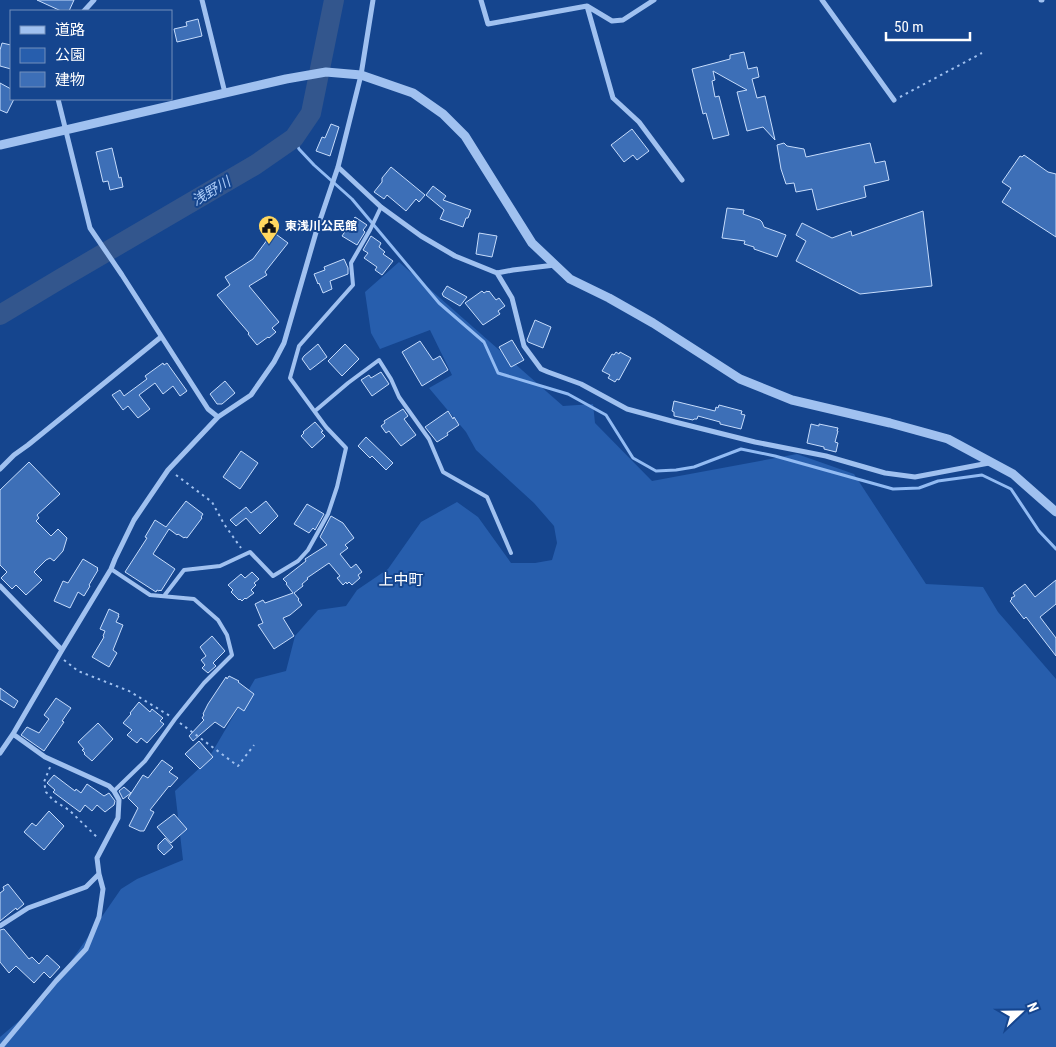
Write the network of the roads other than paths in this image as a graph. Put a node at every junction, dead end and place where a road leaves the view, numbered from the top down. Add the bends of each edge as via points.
1 (94, 0) edge
2 (202, 0) edge
3 (373, 0) edge
4 (481, 0) edge
5 (654, 0) edge
6 (822, 0) edge
7 (587, 6) junction
8 (85, 10) edge
9 (361, 75) junction
10 (225, 93) junction
11 (58, 100) edge
12 (894, 100) road end
13 (66, 130) junction
14 (0, 145) edge
15 (338, 167) junction
16 (682, 180) dead end
17 (381, 207) junction
18 (555, 265) junction
19 (497, 273) junction
20 (161, 337) junction
21 (315, 411) junction
22 (218, 417) junction
23 (992, 462) junction
24 (0, 469) edge
25 (1056, 512) edge
26 (511, 553) dead end
27 (111, 569) junction
28 (0, 586) edge
29 (164, 596) junction
30 (60, 652) junction
31 (13, 734) junction
32 (0, 753) edge
33 (114, 791) junction
34 (99, 874) junction
35 (0, 926) edge
36 (1, 1047) edge

1 - 8 street
2 - 10 street
3 - 9 street
4 - 7 street via 488,24
5 - 7 street via 623,20 612,21
6 - 12 street
7 - 16 street via 613,98 638,122
9 - 10 street via 326,72
9 - 15 street
9 - 18 street via 413,93 443,114 465,136 532,243
10 - 13 street
11 - 13 street
13 - 14 street
13 - 20 street via 90,228
15 - 17 street
15 - 22 street via 284,343 251,395
17 - 19 street via 455,256
17 - 21 lane via 351,263 353,285 299,346 290,378
18 - 19 street
18 - 23 street via 570,279 653,323 740,379 792,400 948,439
19 - 23 street via 512,298 524,346 541,368 581,384 627,409 885,473 915,477
20 - 22 street via 208,408
20 - 24 street
21 - 26 lane via 379,360 399,397 429,439 444,472 487,497
21 - 29 lane via 346,448 328,514 308,550 298,561 273,576 250,552 220,566 184,570
22 - 27 street via 168,470 134,520
23 - 25 street via 1013,474
27 - 29 lane via 150,595
27 - 30 street
28 - 30 street
29 - 33 lane via 194,599 218,620 227,635 232,655 175,718 145,761
30 - 31 street
31 - 32 street
31 - 33 street via 45,757
33 - 34 street via 119,800 118,818 97,858
34 - 35 street via 86,887 28,908
34 - 36 street via 102,889 99,917 86,949

